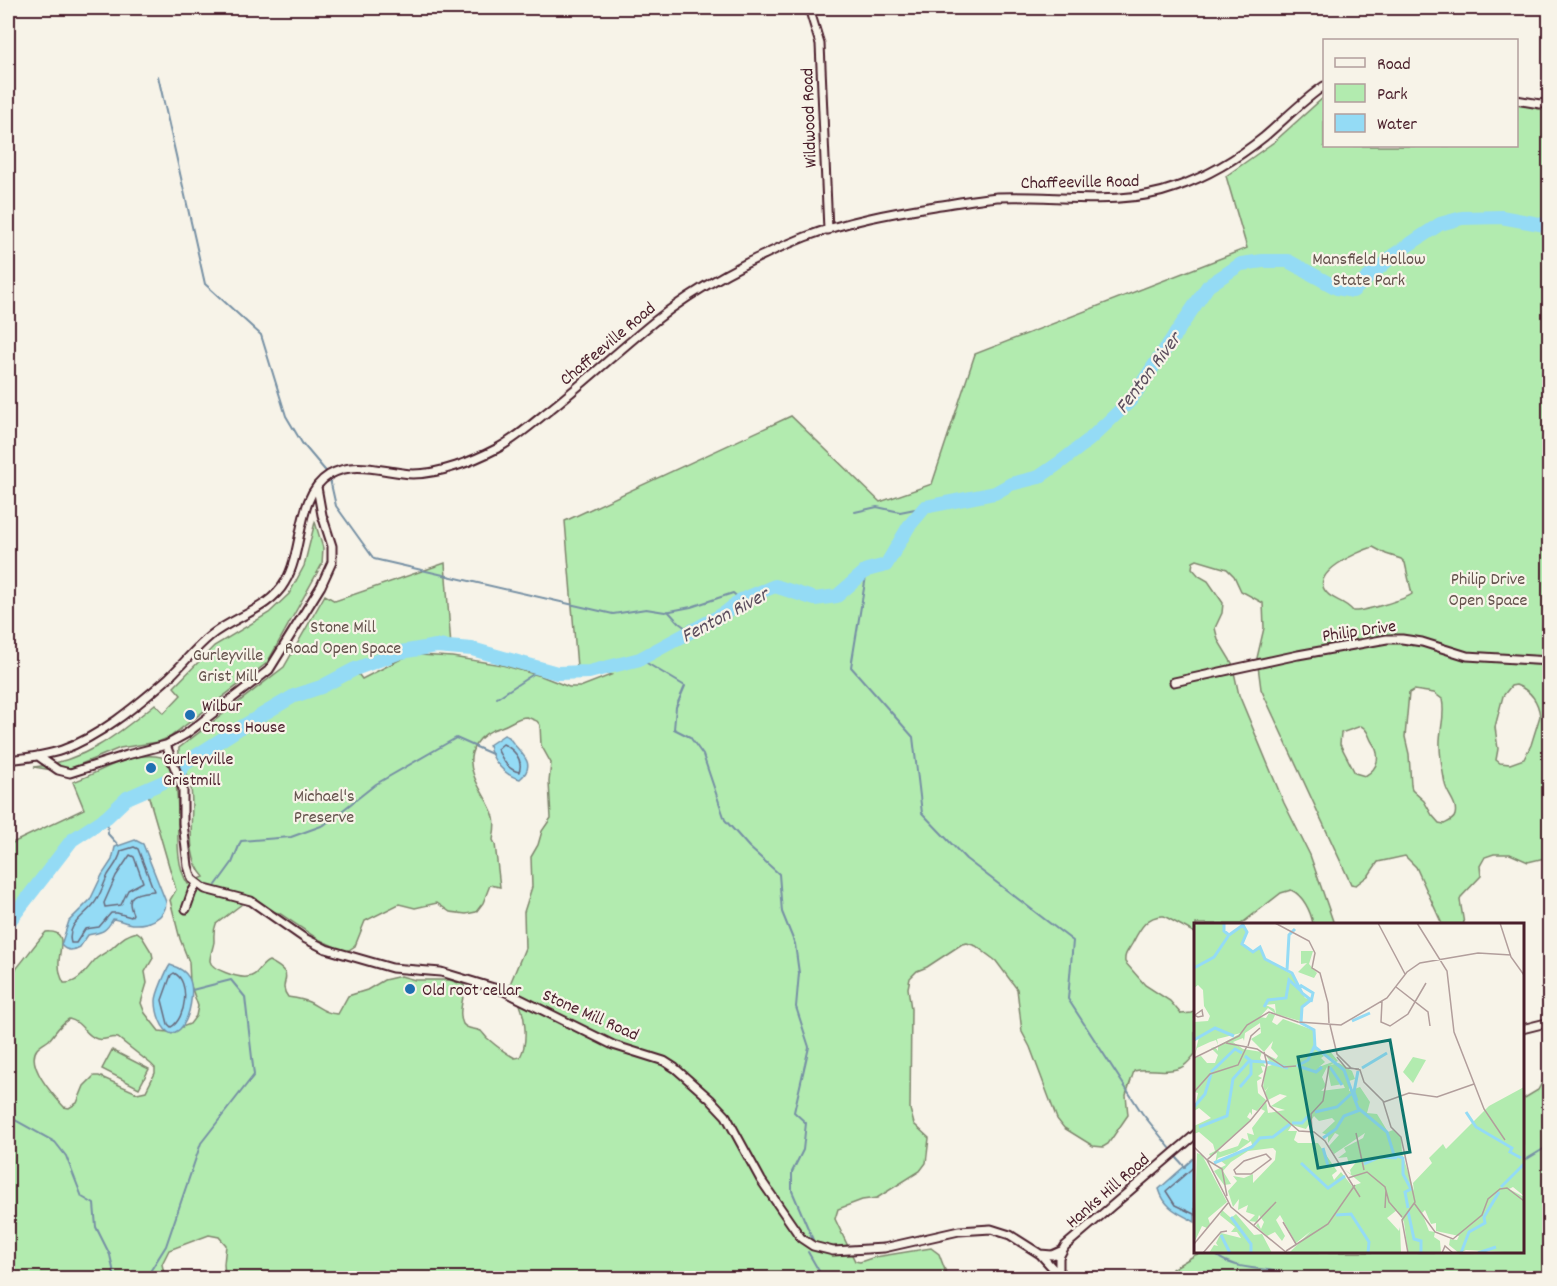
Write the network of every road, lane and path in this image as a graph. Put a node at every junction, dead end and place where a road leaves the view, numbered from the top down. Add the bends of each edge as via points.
1 (809, 8) edge
2 (1323, 87) edge
3 (1518, 100) edge
4 (1550, 102) edge
5 (828, 230) junction
6 (317, 487) junction
7 (1550, 661) edge
8 (1174, 682) dead end
9 (166, 745) junction
10 (38, 756) junction
11 (8, 760) edge
12 (197, 884) junction
13 (186, 909) dead end
14 (1550, 1022) edge
15 (1524, 1028) edge
16 (1194, 1136) edge
17 (1061, 1251) junction
18 (1040, 1254) junction
19 (1059, 1277) edge

1 - 5 street, Wildwood Road via 820,44
2 - 5 street, Chaffeeville Road via 1236,158 1174,189 1099,199 996,197 901,210
3 - 4 street
5 - 6 street, Chaffeeville Road via 786,245 686,297 498,449 446,468 415,474 356,467 329,475
6 - 9 street via 333,551 321,586 269,670
6 - 10 street via 306,507 290,573 277,595 210,636 163,683 113,722 73,745
7 - 8 street, Philip Drive via 1467,656 1422,642 1387,639
9 - 10 street via 70,773
9 - 12 street via 183,789 185,849 192,879
10 - 11 street
12 - 13 street
12 - 18 street, Stone Mill Road via 251,901 326,949 392,968 441,972 504,991 614,1045 669,1064 726,1116 760,1180 801,1238 813,1246 833,1251 892,1247 983,1228 1005,1233
14 - 15 street
16 - 17 street, Hanks Hill Road
17 - 18 street
17 - 19 street, Hanks Hill Road
18 - 19 street, Stone Mill Road

